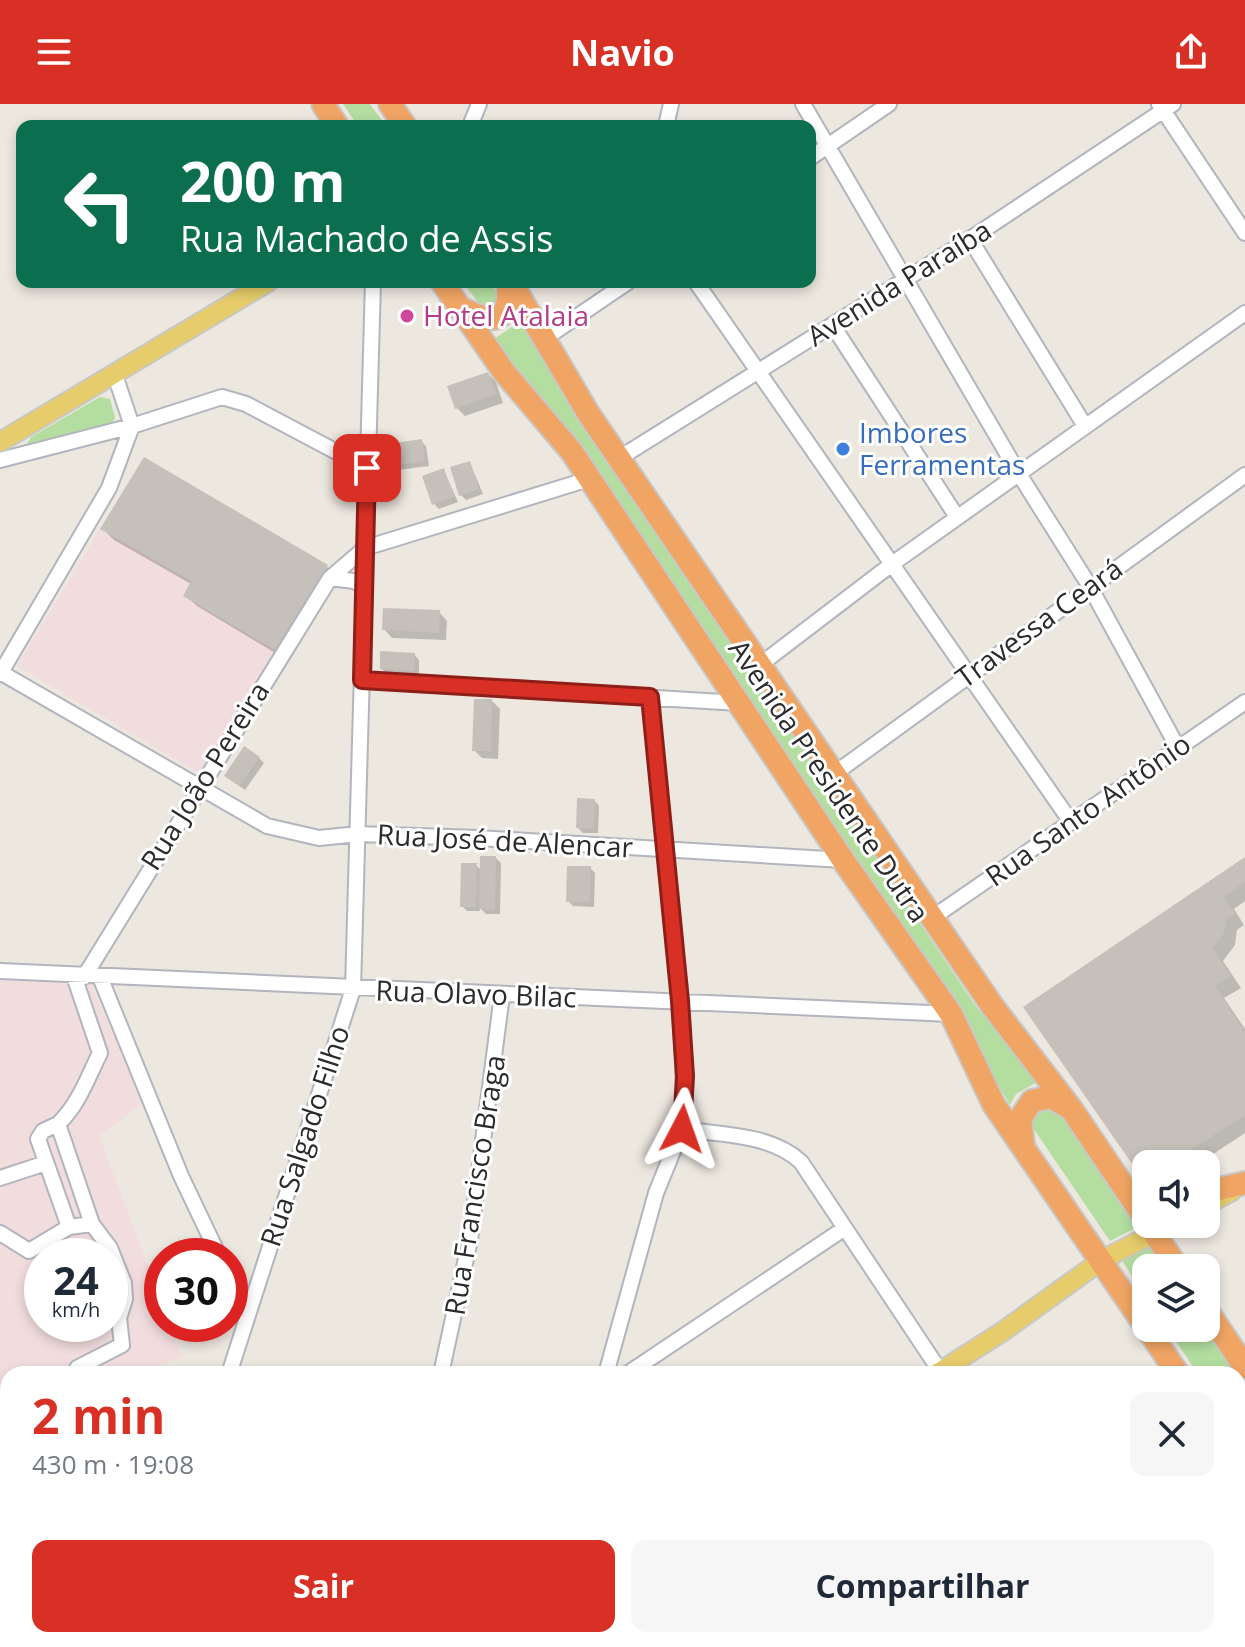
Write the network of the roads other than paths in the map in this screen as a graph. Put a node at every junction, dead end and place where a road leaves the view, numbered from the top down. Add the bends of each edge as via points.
1 (889, 104) edge
2 (1165, 106) edge
3 (816, 126) edge
4 (828, 146) junction
5 (816, 154) edge
6 (1245, 233) edge
7 (970, 239) junction
8 (906, 280) junction
9 (258, 288) edge
10 (373, 288) edge
11 (446, 288) edge
12 (510, 288) edge
13 (514, 288) edge
14 (619, 288) edge
15 (700, 288) edge
16 (460, 308) junction
17 (1245, 313) edge
18 (833, 326) junction
19 (544, 339) junction
20 (758, 372) junction
21 (115, 375) junction
22 (132, 426) junction
23 (1085, 426) junction
24 (0, 442) edge
25 (621, 457) junction
26 (0, 460) edge
27 (367, 468) junction
28 (1019, 474) junction
29 (1245, 475) edge
30 (589, 479) junction
31 (957, 517) junction
32 (365, 548) junction
33 (892, 564) junction
34 (330, 578) junction
35 (1089, 585) junction
36 (365, 587) junction
37 (761, 664) junction
38 (0, 673) edge
39 (969, 673) junction
40 (362, 680) junction
41 (650, 697) junction
42 (1245, 702) edge
43 (739, 703) junction
44 (1178, 748) junction
45 (834, 774) junction
46 (201, 785) junction
47 (1071, 822) junction
48 (358, 834) junction
49 (663, 848) junction
50 (843, 860) junction
51 (932, 918) junction
52 (0, 971) edge
53 (79, 976) junction
54 (100, 977) junction
55 (353, 989) junction
56 (502, 995) junction
57 (680, 1001) junction
58 (951, 1014) junction
59 (1072, 1110) junction
60 (58, 1124) junction
61 (682, 1129) junction
62 (1023, 1145) junction
63 (46, 1163) junction
64 (0, 1178) edge
65 (1245, 1183) edge
66 (1220, 1189) edge
67 (1132, 1192) edge
68 (1220, 1197) edge
69 (92, 1224) junction
70 (69, 1227) junction
71 (845, 1228) junction
72 (0, 1233) edge
73 (210, 1238) edge
74 (1136, 1238) edge
75 (1093, 1268) junction
76 (248, 1310) edge
77 (1132, 1311) edge
78 (1220, 1330) edge
79 (238, 1342) edge
80 (1156, 1342) edge
81 (1239, 1359) edge
82 (81, 1366) edge
83 (231, 1366) edge
84 (443, 1366) edge
85 (608, 1366) edge
86 (639, 1366) edge
87 (934, 1366) edge
88 (949, 1366) edge
89 (1173, 1366) edge

1 - 4 street
2 - 6 street
2 - 7 street, Avenida Paraíba
3 - 4 street
4 - 5 street
4 - 8 street
7 - 8 street, Avenida Paraíba
7 - 23 street
8 - 18 street, Avenida Paraíba
8 - 28 street
9 - 21 main road
10 - 27 street, Rua Salgado Filho
11 - 16 highway, Avenida Presidente Dutra
12 - 16 highway via 509,306 493,320
13 - 19 highway, Avenida Presidente Dutra
14 - 19 street
15 - 20 street
16 - 30 highway, Avenida Presidente Dutra
17 - 23 street
18 - 20 street, Avenida Paraíba
18 - 31 street
19 - 25 highway, Avenida Presidente Dutra
20 - 25 street, Avenida Paraíba
20 - 33 street
21 - 22 street
21 - 24 main road
22 - 26 street
22 - 27 street via 211,398 234,399
22 - 38 street via 109,488
23 - 28 street
25 - 37 highway, Avenida Presidente Dutra
27 - 32 street, Rua Salgado Filho
28 - 31 street
28 - 35 street
29 - 35 street, Travessa Ceará
30 - 32 street
30 - 43 highway, Avenida Presidente Dutra
31 - 33 street
32 - 34 street, Rua João Pereira
32 - 36 street, Rua Salgado Filho
33 - 37 street
33 - 39 street
34 - 36 street
34 - 46 street, Rua João Pereira
35 - 39 street, Travessa Ceará
35 - 44 street
36 - 40 street, Rua Salgado Filho
37 - 45 highway, Avenida Presidente Dutra
38 - 46 street, Rua José de Alencar
39 - 45 street, Travessa Ceará
39 - 47 street
40 - 41 street
40 - 48 street, Rua Salgado Filho
41 - 43 street
41 - 49 street
42 - 44 street, Rua Santo Antônio
43 - 50 highway, Avenida Presidente Dutra
44 - 47 street, Rua Santo Antônio
45 - 51 highway, Avenida Presidente Dutra
46 - 48 street, Rua José de Alencar via 280,831 319,838
46 - 53 street, Rua João Pereira
47 - 51 street, Rua Santo Antônio
48 - 49 street, Rua José de Alencar
48 - 55 street, Rua Salgado Filho
49 - 50 street, Rua José de Alencar
49 - 57 street
50 - 58 highway, Avenida Presidente Dutra
51 - 59 highway, Avenida Presidente Dutra
52 - 53 street, Rua Olavo Bilac
53 - 54 street, Rua Olavo Bilac
53 - 60 street via 100,1053 80,1099
54 - 55 street, Rua Olavo Bilac
54 - 73 street
55 - 56 street, Rua Olavo Bilac
55 - 76 street, Rua Salgado Filho
56 - 57 street, Rua Olavo Bilac
56 - 84 street, Rua Francisco Braga via 472,1226
57 - 58 street, Rua Olavo Bilac
57 - 61 street
58 - 62 highway, Avenida Presidente Dutra via 994,1105
59 - 62 highway via 1051,1097 1032,1101 1020,1119
59 - 67 highway, Avenida Presidente Dutra
60 - 63 street via 39,1134
60 - 69 street
61 - 71 street via 784,1148 801,1162
61 - 85 street via 656,1193
62 - 75 highway, Avenida Presidente Dutra
63 - 64 street
63 - 70 street
65 - 66 highway
65 - 68 main road
69 - 70 street
69 - 82 street via 110,1248 124,1283 122,1345
70 - 72 street via 29,1251
71 - 86 street
71 - 87 street
74 - 75 main road
75 - 77 highway, Avenida Presidente Dutra
75 - 88 main road
78 - 81 highway
79 - 83 street, Rua Salgado Filho
80 - 89 highway, Avenida Presidente Dutra

